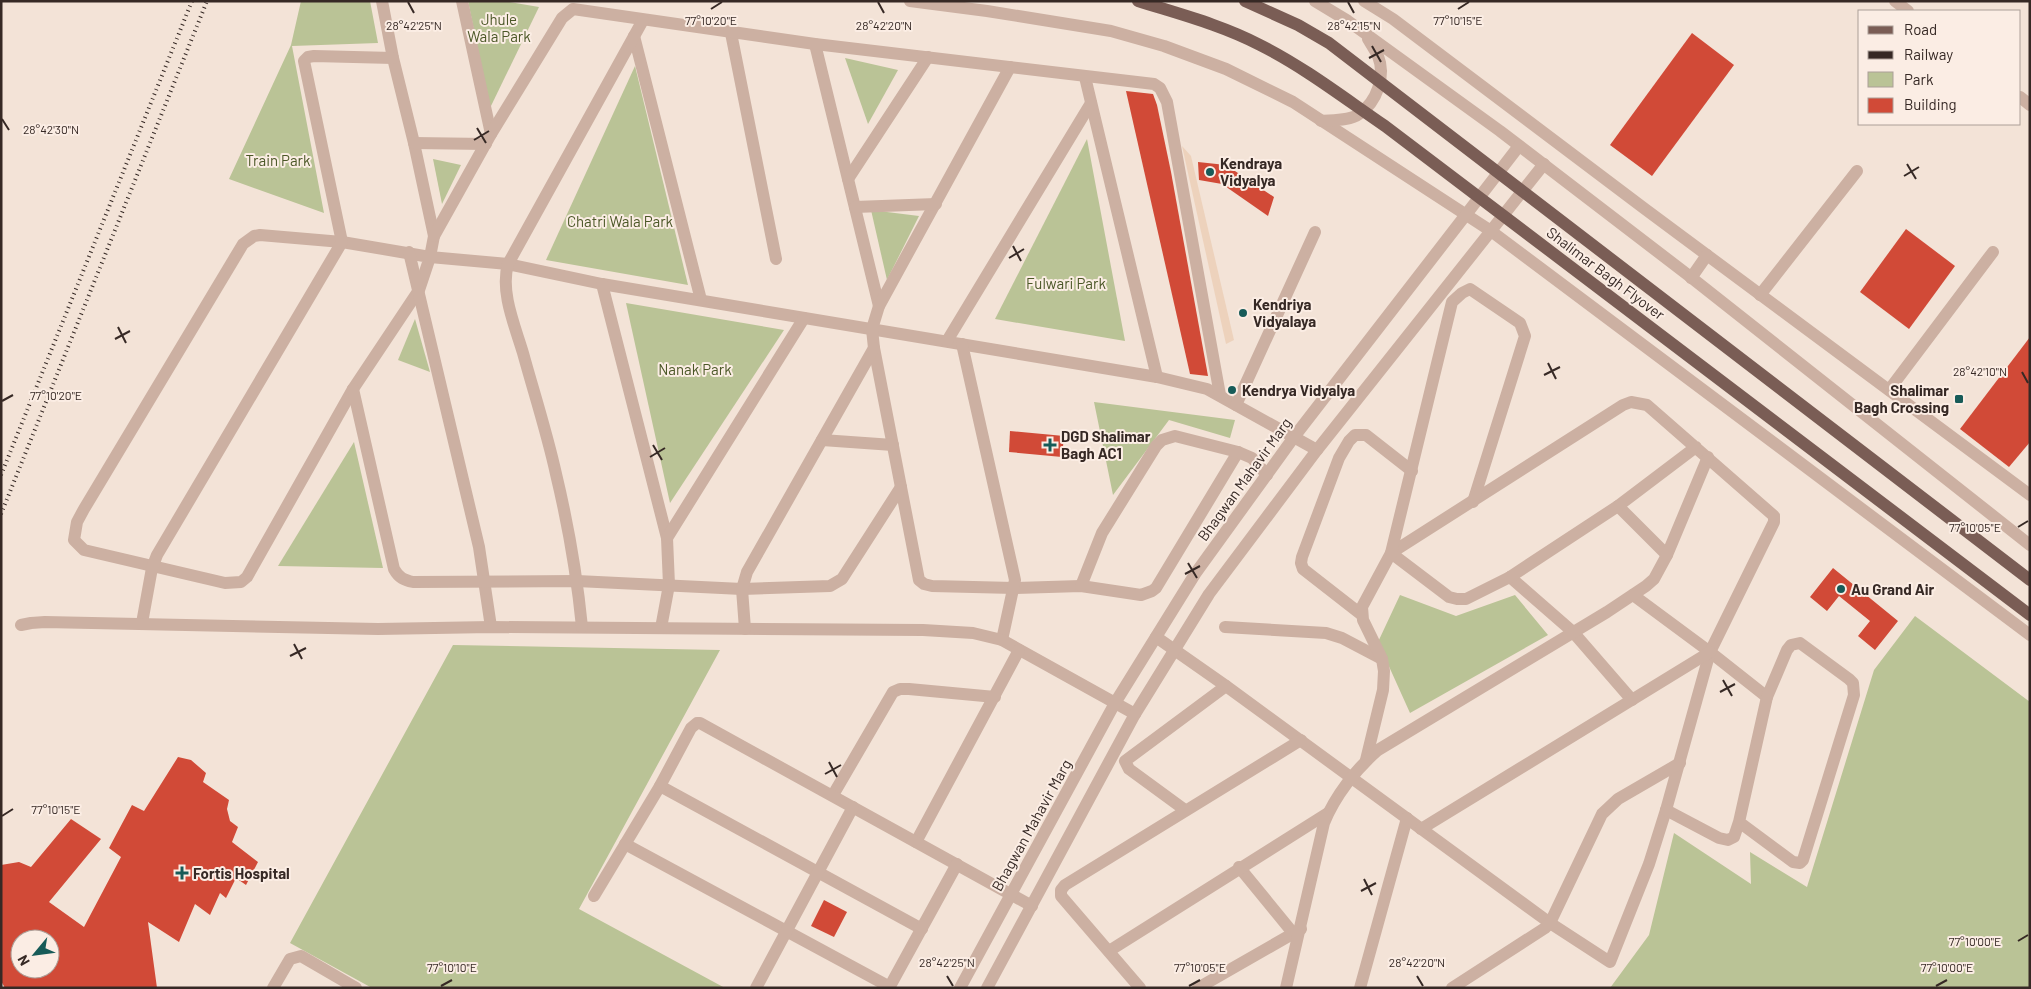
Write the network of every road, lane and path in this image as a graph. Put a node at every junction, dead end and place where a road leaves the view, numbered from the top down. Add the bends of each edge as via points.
1 (382, 1) edge
2 (462, 1) edge
3 (910, 1) edge
4 (1138, 1) edge
5 (1245, 1) edge
6 (1314, 1) edge
7 (1364, 1) edge
8 (1895, 1) edge
9 (1907, 10) edge
10 (643, 20) junction
11 (731, 32) junction
12 (1366, 35) junction
13 (634, 36) junction
14 (815, 44) junction
15 (928, 57) junction
16 (393, 58) junction
17 (1010, 68) junction
18 (1085, 77) junction
19 (1092, 102) junction
20 (1321, 121) junction
21 (488, 139) junction
22 (414, 143) junction
23 (1519, 146) junction
24 (1544, 164) junction
25 (1857, 172) dead end
26 (848, 179) junction
27 (936, 204) junction
28 (855, 207) junction
29 (1467, 214) junction
30 (1491, 231) junction
31 (1315, 232) dead end
32 (434, 236) junction
33 (342, 242) junction
34 (409, 252) junction
35 (1993, 252) dead end
36 (1707, 255) junction
37 (430, 257) junction
38 (776, 259) dead end
39 (508, 264) junction
40 (1691, 278) junction
41 (602, 284) junction
42 (419, 290) junction
43 (1760, 295) junction
44 (701, 300) junction
45 (879, 306) junction
46 (804, 318) junction
47 (872, 329) junction
48 (947, 341) junction
49 (962, 344) junction
50 (874, 348) junction
51 (1157, 376) junction
52 (353, 389) junction
53 (1889, 390) junction
54 (1220, 396) junction
55 (1236, 405) junction
56 (1294, 437) junction
57 (822, 440) junction
58 (893, 445) junction
59 (1696, 447) junction
60 (1317, 450) junction
61 (1238, 452) junction
62 (1708, 457) junction
63 (1412, 471) junction
64 (1267, 475) junction
65 (900, 487) junction
66 (2030, 494) edge
67 (1472, 502) junction
68 (1618, 506) junction
69 (667, 538) junction
70 (2030, 545) edge
71 (1391, 552) junction
72 (1667, 556) junction
73 (152, 568) junction
74 (1510, 577) junction
75 (2030, 580) edge
76 (577, 581) junction
77 (486, 582) junction
78 (669, 585) junction
79 (1080, 586) junction
80 (1014, 588) junction
81 (742, 589) junction
82 (1633, 595) junction
83 (2030, 614) edge
84 (1362, 615) junction
85 (142, 623) junction
86 (21, 625) dead end
87 (491, 626) junction
88 (582, 627) junction
89 (1225, 627) dead end
90 (661, 628) junction
91 (745, 629) junction
92 (1573, 632) junction
93 (2030, 635) edge
94 (1156, 637) junction
95 (1002, 640) junction
96 (1019, 650) junction
97 (1174, 650) junction
98 (1710, 652) junction
99 (1382, 659) junction
100 (1226, 686) junction
101 (995, 697) junction
102 (1767, 697) junction
103 (1632, 700) junction
104 (1115, 704) junction
105 (1135, 714) junction
106 (1301, 740) junction
107 (1366, 760) junction
108 (1680, 763) junction
109 (1352, 778) junction
110 (660, 786) junction
111 (833, 795) junction
112 (853, 807) junction
113 (1186, 810) junction
114 (1666, 810) junction
115 (1328, 813) junction
116 (1407, 818) junction
117 (1739, 822) junction
118 (1421, 829) junction
119 (916, 842) junction
120 (625, 844) junction
121 (957, 864) junction
122 (1239, 867) junction
123 (818, 873) junction
124 (1011, 894) junction
125 (594, 896) dead end
126 (1032, 906) junction
127 (1550, 923) junction
128 (922, 929) junction
129 (786, 931) junction
130 (1297, 931) junction
131 (1109, 951) junction
132 (890, 987) edge
133 (273, 988) edge
134 (356, 988) edge
135 (756, 988) edge
136 (960, 988) edge
137 (987, 988) edge
138 (1140, 988) edge
139 (1198, 988) edge
140 (1286, 988) edge
141 (1360, 988) edge
142 (1452, 988) edge

1 - 16 street
2 - 21 street
3 - 20 street via 1111,31 1164,46 1226,69 1292,102
4 - 83 main road, Shalimar Bagh Flyover via 1223,28 1261,45 1321,82 1385,126
5 - 75 main road, Shalimar Bagh Flyover via 1329,43
6 - 12 street
7 - 36 street via 1393,19
8 - 9 street
10 - 11 street
10 - 13 street
10 - 21 street via 582,9 567,12
11 - 14 street
11 - 38 street
12 - 20 street via 1378,57 1381,74 1378,90 1358,115
12 - 23 street
13 - 39 street
13 - 44 street
14 - 15 street
14 - 26 street
15 - 17 street
15 - 26 street
16 - 22 street
16 - 33 street via 314,56 304,61
17 - 18 street
17 - 27 street
18 - 19 street
18 - 54 street via 1154,84 1164,94
19 - 48 street
19 - 51 street
20 - 29 street
21 - 22 street
21 - 32 street
22 - 32 street
23 - 24 street
23 - 29 street, Bhagwan Mahavir Marg
24 - 30 street
24 - 40 street
25 - 43 street
26 - 28 street
27 - 28 street
27 - 45 street
28 - 45 street
29 - 30 street
29 - 56 street, Bhagwan Mahavir Marg
30 - 60 street
30 - 93 street
31 - 55 street
32 - 37 street
33 - 34 street
33 - 73 street
33 - 73 street via 260,234 243,244 88,501 74,534 78,546
34 - 37 street
34 - 42 street
35 - 53 street
36 - 40 street
36 - 43 street
37 - 39 street
37 - 42 street
39 - 41 street
39 - 76 street via 510,306 556,472
40 - 70 street
41 - 44 street
41 - 69 street
42 - 52 street
42 - 77 street
43 - 53 street
44 - 46 street
45 - 47 street
46 - 47 street
46 - 69 street
47 - 48 street
47 - 50 street
48 - 49 street
49 - 51 street
49 - 80 street via 1014,571
50 - 57 street
50 - 58 street
51 - 54 street via 1207,389
52 - 73 street via 248,577 241,582 224,583
52 - 77 street via 398,576 413,582
53 - 66 street
54 - 55 street
55 - 56 street
56 - 60 street
56 - 64 street, Bhagwan Mahavir Marg
57 - 58 street
57 - 81 street via 747,572
58 - 65 street
59 - 62 street
59 - 67 street via 1647,405 1632,402
59 - 68 street
60 - 97 street via 1209,594
61 - 64 street via 1252,458
61 - 79 street via 1152,591 1141,595
61 - 79 street via 1175,436 1162,440 1102,533
62 - 72 street
62 - 98 street via 1775,519
63 - 67 street via 1452,302 1465,290 1474,290 1520,323 1525,336
63 - 71 street
63 - 84 street via 1366,435 1355,435 1348,441 1340,458 1302,557 1303,569
64 - 94 street, Bhagwan Mahavir Marg via 1195,574
65 - 80 street via 919,580 932,586
65 - 81 street via 836,584 821,588
67 - 71 street
68 - 72 street
68 - 74 street
69 - 78 street
71 - 74 street via 1457,600
71 - 84 street via 1362,607
72 - 82 street via 1654,579
73 - 85 street
74 - 92 street
76 - 77 street
76 - 78 street
76 - 88 street
77 - 87 street
78 - 81 street
78 - 90 street
79 - 80 street
80 - 95 street
81 - 91 street
82 - 92 street
82 - 98 street
84 - 99 street
85 - 86 street via 31,622
85 - 87 street via 378,629
87 - 88 street
88 - 90 street
89 - 99 street via 1326,633
90 - 91 street
91 - 95 street via 923,630 973,633
92 - 103 street
92 - 107 street
94 - 97 street
94 - 104 street, Bhagwan Mahavir Marg
95 - 96 street
96 - 101 street
96 - 104 street
97 - 100 street
97 - 105 street
98 - 102 street
98 - 103 street
98 - 108 street
99 - 107 street via 1385,679
100 - 106 street
100 - 113 street via 1126,761 1130,769
101 - 111 street via 908,689 893,692
101 - 119 street
102 - 117 street
102 - 117 street via 1787,650 1795,643 1800,643 1849,679 1854,689 1803,860 1797,864 1793,862
103 - 118 street
104 - 105 street
104 - 124 street, Bhagwan Mahavir Marg
105 - 126 street
106 - 109 street
106 - 113 street
107 - 109 street
108 - 114 street
108 - 127 street via 1618,799 1602,814
109 - 115 street
109 - 116 street
110 - 111 street via 691,728 700,723
110 - 120 street
110 - 123 street
111 - 112 street
112 - 119 street
112 - 123 street
113 - 131 street via 1065,884 1061,890 1061,896
114 - 117 street via 1728,840 1734,837
114 - 127 street via 1649,864 1610,962
115 - 122 street
115 - 130 street
116 - 118 street
116 - 141 street
118 - 127 street
119 - 121 street
120 - 125 street
120 - 129 street
121 - 124 street
121 - 128 street
122 - 130 street
122 - 131 street
123 - 128 street
123 - 129 street
124 - 126 street
124 - 136 street, Bhagwan Mahavir Marg
126 - 137 street
127 - 142 street
128 - 132 street
129 - 132 street
129 - 135 street
130 - 139 street
130 - 140 street
131 - 138 street
133 - 134 street via 290,959 301,956

